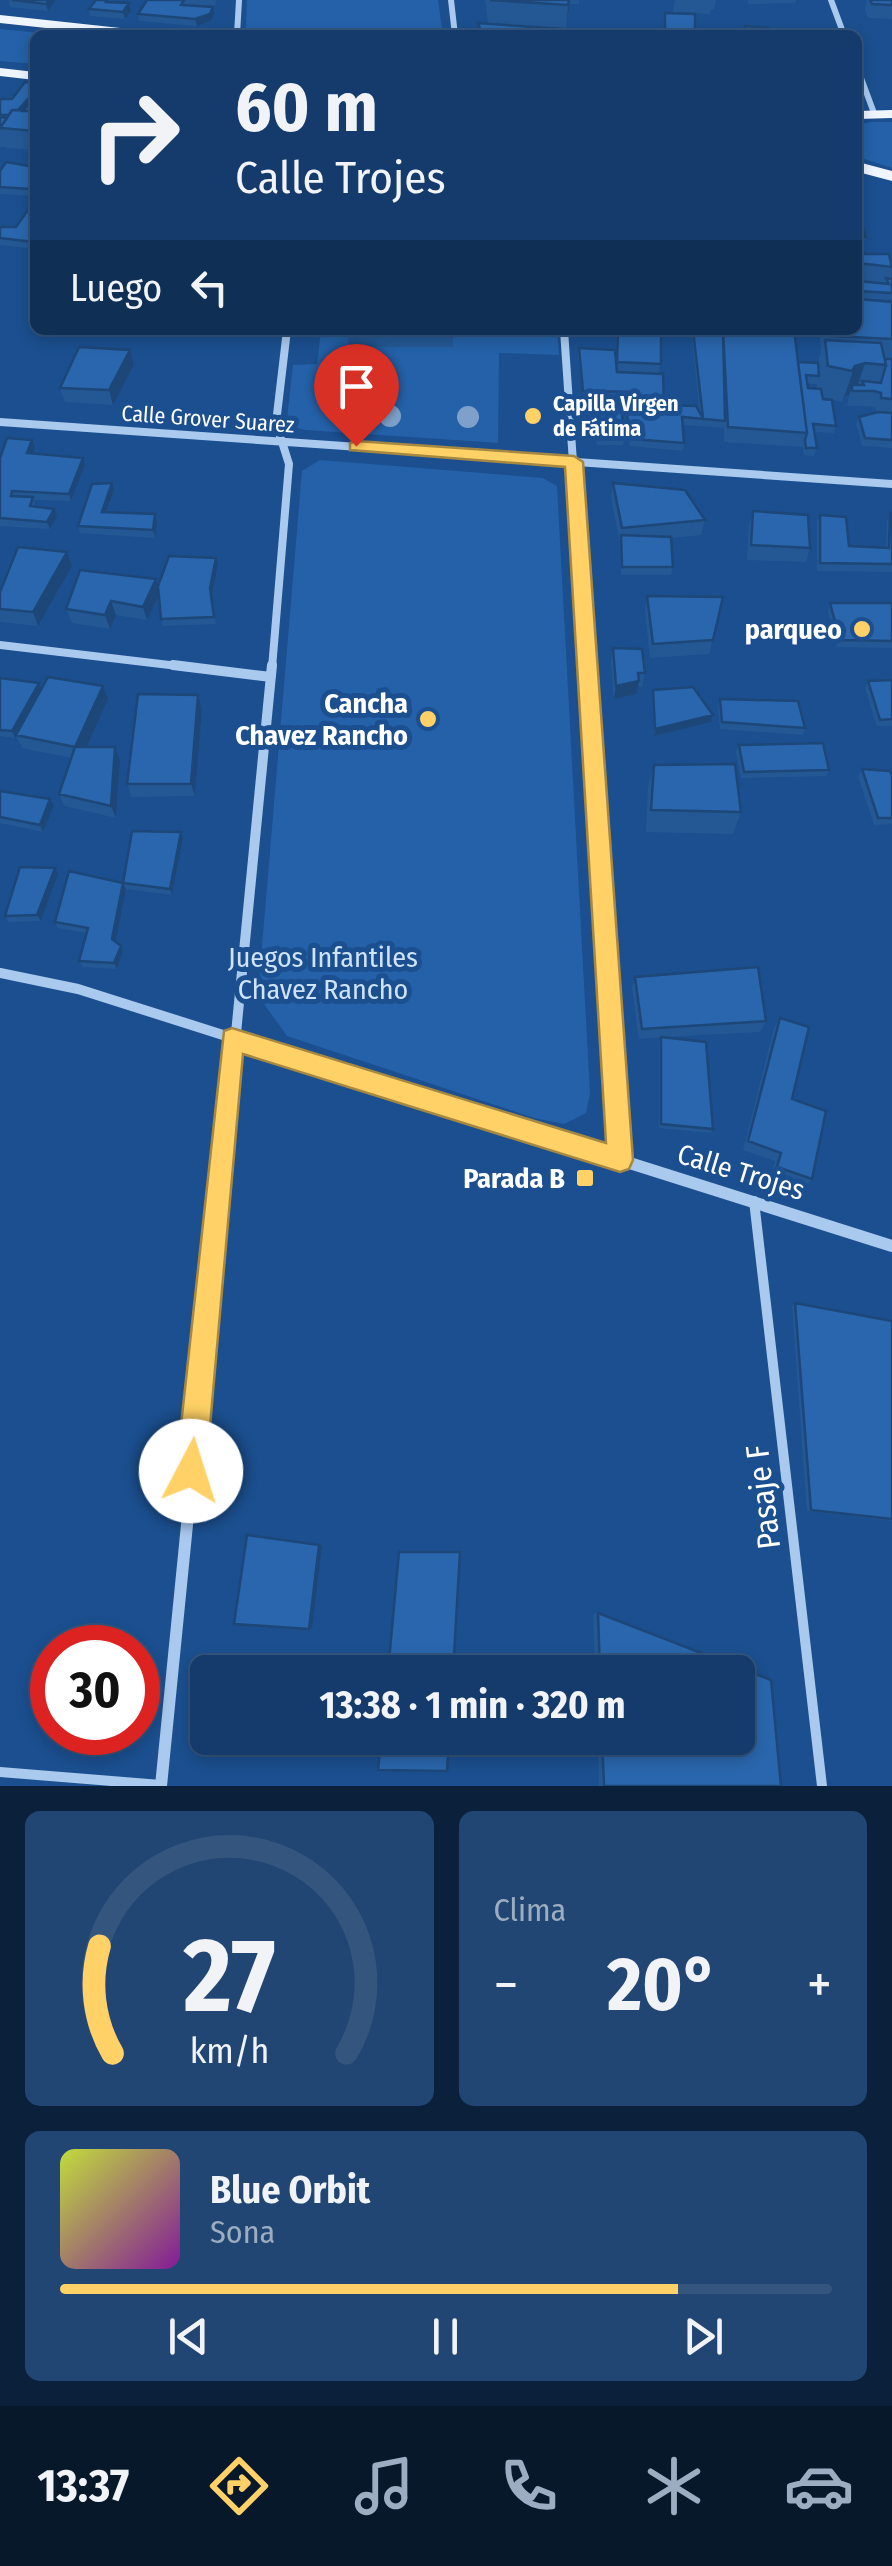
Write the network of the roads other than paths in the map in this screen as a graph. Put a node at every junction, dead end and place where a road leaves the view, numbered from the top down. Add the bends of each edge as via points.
1 (239, 0) edge
2 (450, 0) edge
3 (831, 0) edge
4 (0, 20) edge
5 (99, 30) edge
6 (237, 30) edge
7 (453, 30) edge
8 (842, 30) edge
9 (0, 72) edge
10 (30, 75) edge
11 (863, 113) edge
12 (892, 114) edge
13 (862, 170) edge
14 (892, 176) edge
15 (285, 335) edge
16 (564, 335) edge
17 (0, 422) edge
18 (283, 442) junction
19 (574, 462) junction
20 (892, 484) edge
21 (0, 644) edge
22 (271, 677) junction
23 (0, 973) edge
24 (232, 1039) junction
25 (620, 1160) junction
26 (754, 1202) junction
27 (892, 1246) edge
28 (0, 1772) edge
29 (160, 1786) edge
30 (822, 1786) edge

1 - 6 street
2 - 7 street
3 - 8 street
4 - 5 main road
9 - 10 main road
11 - 12 main road
13 - 14 main road
15 - 18 street via 276,423
16 - 19 street
17 - 18 street, Calle Grover Suarez
18 - 19 street, Calle Grover Suarez
18 - 22 street via 289,464
19 - 20 street, Calle Grover Suarez
19 - 25 street
21 - 22 street
22 - 24 street
23 - 24 street, Calle Trojes via 78,988
24 - 25 street, Calle Trojes
24 - 29 street
25 - 26 street, Calle Trojes
26 - 27 street, Calle Trojes
26 - 30 lane, Pasaje F
28 - 29 lane

